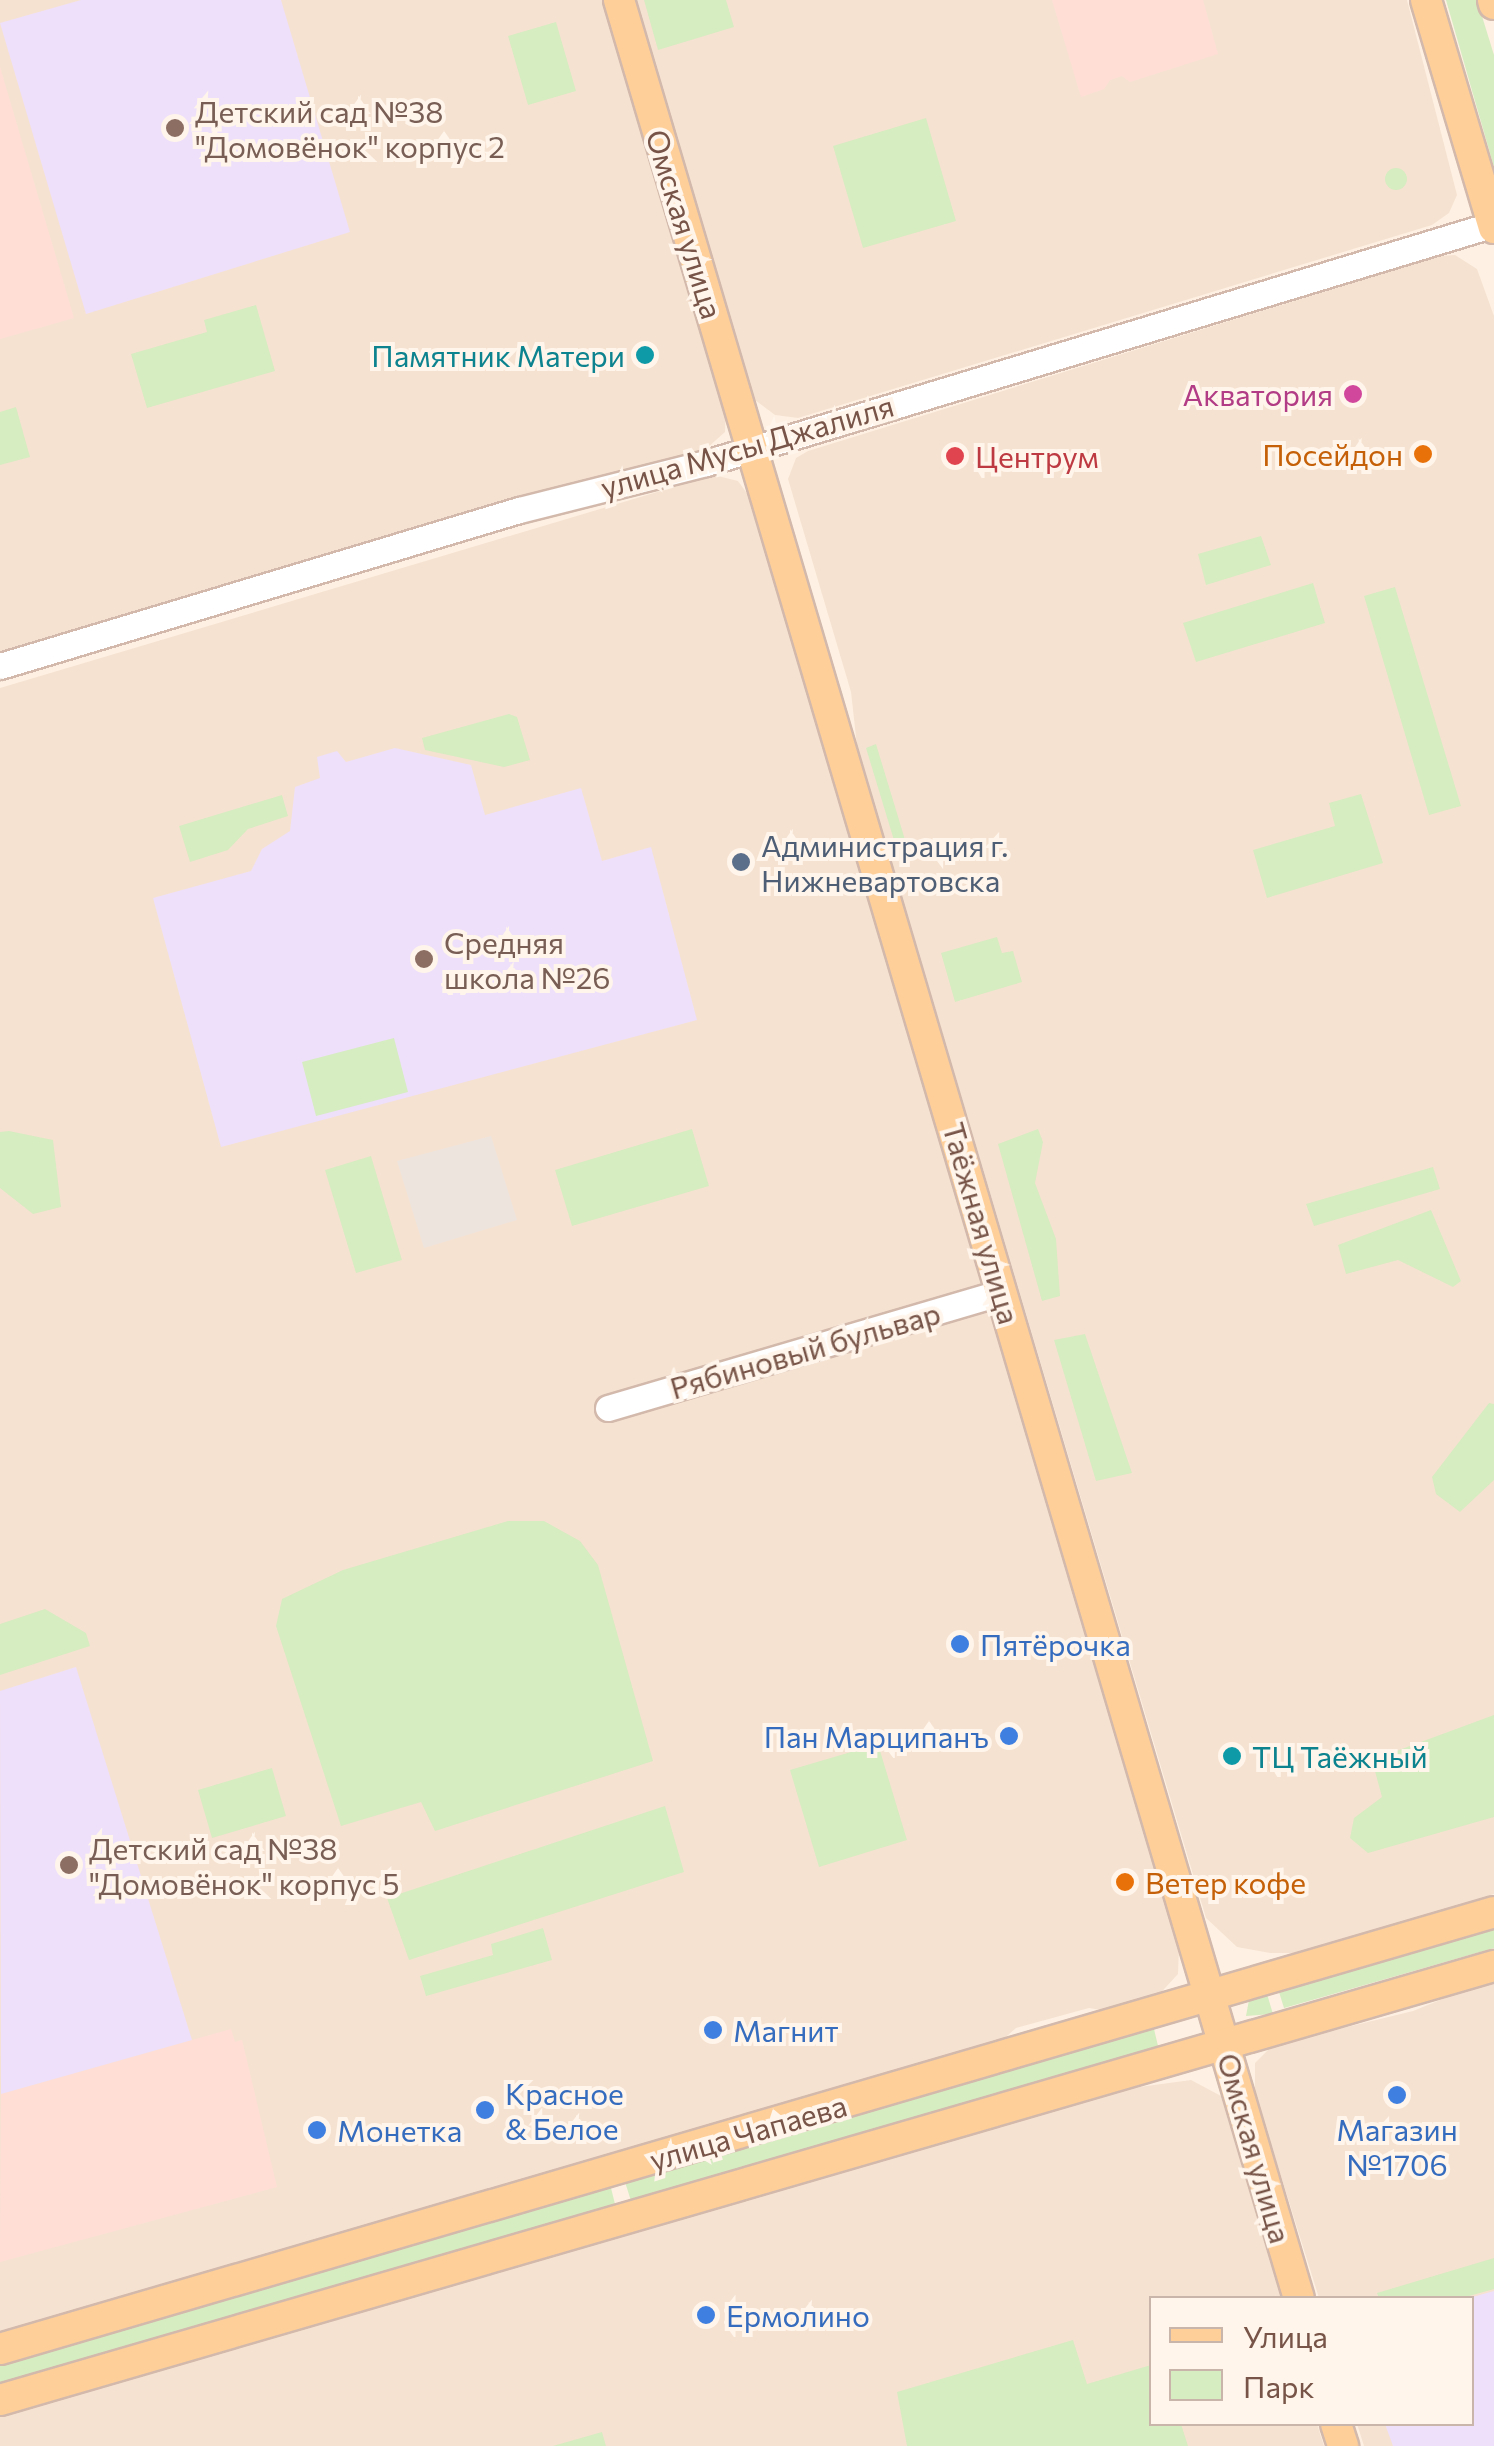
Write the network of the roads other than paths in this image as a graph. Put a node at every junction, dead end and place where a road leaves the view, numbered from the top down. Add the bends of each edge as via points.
1 (619, 0) edge
2 (1426, 0) edge
3 (1494, 225) edge
4 (752, 449) junction
5 (0, 666) edge
6 (1002, 1292) junction
7 (608, 1408) dead end
8 (1494, 1912) edge
9 (1494, 1966) edge
10 (1210, 1996) junction
11 (1224, 2046) junction
12 (1298, 2296) edge
13 (0, 2349) edge
14 (0, 2400) edge

1 - 4 main road, Омская улица
2 - 3 main road
3 - 4 street, улица Мусы Джалиля
4 - 5 street, улица Мусы Джалиля via 519,510
4 - 6 main road, Таёжная улица
6 - 7 street, Рябиновый бульвар
6 - 10 main road, Таёжная улица
8 - 10 main road, улица Чапаева
9 - 11 main road, улица Чапаева
10 - 11 main road, Омская улица
10 - 13 main road, улица Чапаева
11 - 12 main road, Омская улица
11 - 14 main road, улица Чапаева

